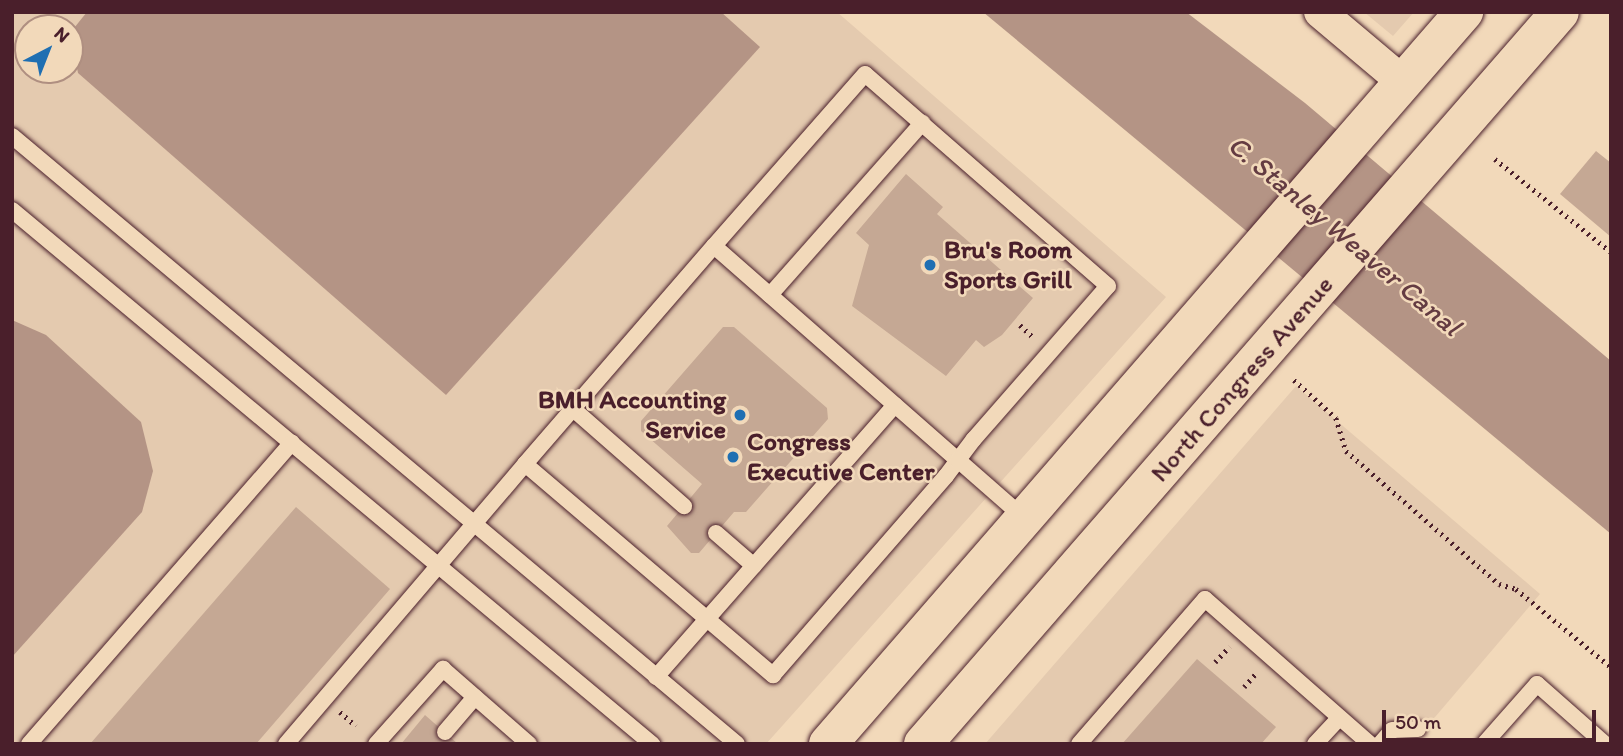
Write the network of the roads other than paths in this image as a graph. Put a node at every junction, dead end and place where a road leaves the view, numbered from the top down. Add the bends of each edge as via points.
1 (1320, 12) edge
2 (1464, 12) edge
3 (1560, 12) edge
4 (1403, 82) junction
5 (922, 123) junction
6 (12, 136) edge
7 (12, 210) edge
8 (714, 246) junction
9 (770, 295) junction
10 (895, 405) junction
11 (572, 408) junction
12 (292, 442) junction
13 (958, 460) junction
14 (525, 464) junction
15 (684, 506) dead end
16 (1024, 518) junction
17 (475, 524) junction
18 (716, 533) dead end
19 (442, 564) junction
20 (754, 566) junction
21 (707, 618) junction
22 (656, 677) junction
23 (475, 697) junction
24 (1339, 718) junction
25 (1418, 729) dead end
26 (444, 732) dead end
27 (29, 744) edge
28 (286, 744) edge
29 (376, 744) edge
30 (529, 744) edge
31 (652, 744) edge
32 (737, 744) edge
33 (828, 744) edge
34 (923, 744) edge
35 (1079, 744) edge
36 (1315, 744) edge
37 (1370, 744) edge
38 (1380, 744) edge
39 (1484, 744) edge
40 (1605, 744) edge

1 - 4 street
2 - 4 main road
3 - 34 main road, North Congress Avenue
4 - 16 main road
5 - 8 lane via 865,74
5 - 9 lane
5 - 13 lane via 1108,286
6 - 17 lane
7 - 12 lane
8 - 9 lane
8 - 11 lane
9 - 10 lane
10 - 13 lane
10 - 20 lane
11 - 14 lane
11 - 15 lane
12 - 19 lane
12 - 27 lane
13 - 16 lane
13 - 21 lane via 773,675
14 - 17 lane
14 - 21 lane
16 - 33 main road
17 - 19 lane
17 - 22 lane
18 - 20 lane
19 - 28 lane
19 - 31 lane
20 - 21 lane
21 - 22 lane
22 - 32 lane
23 - 26 lane
23 - 29 lane via 443,668
23 - 30 lane
24 - 35 lane via 1205,599
24 - 36 lane
24 - 37 lane
25 - 38 lane via 1392,730
39 - 40 lane via 1536,684

